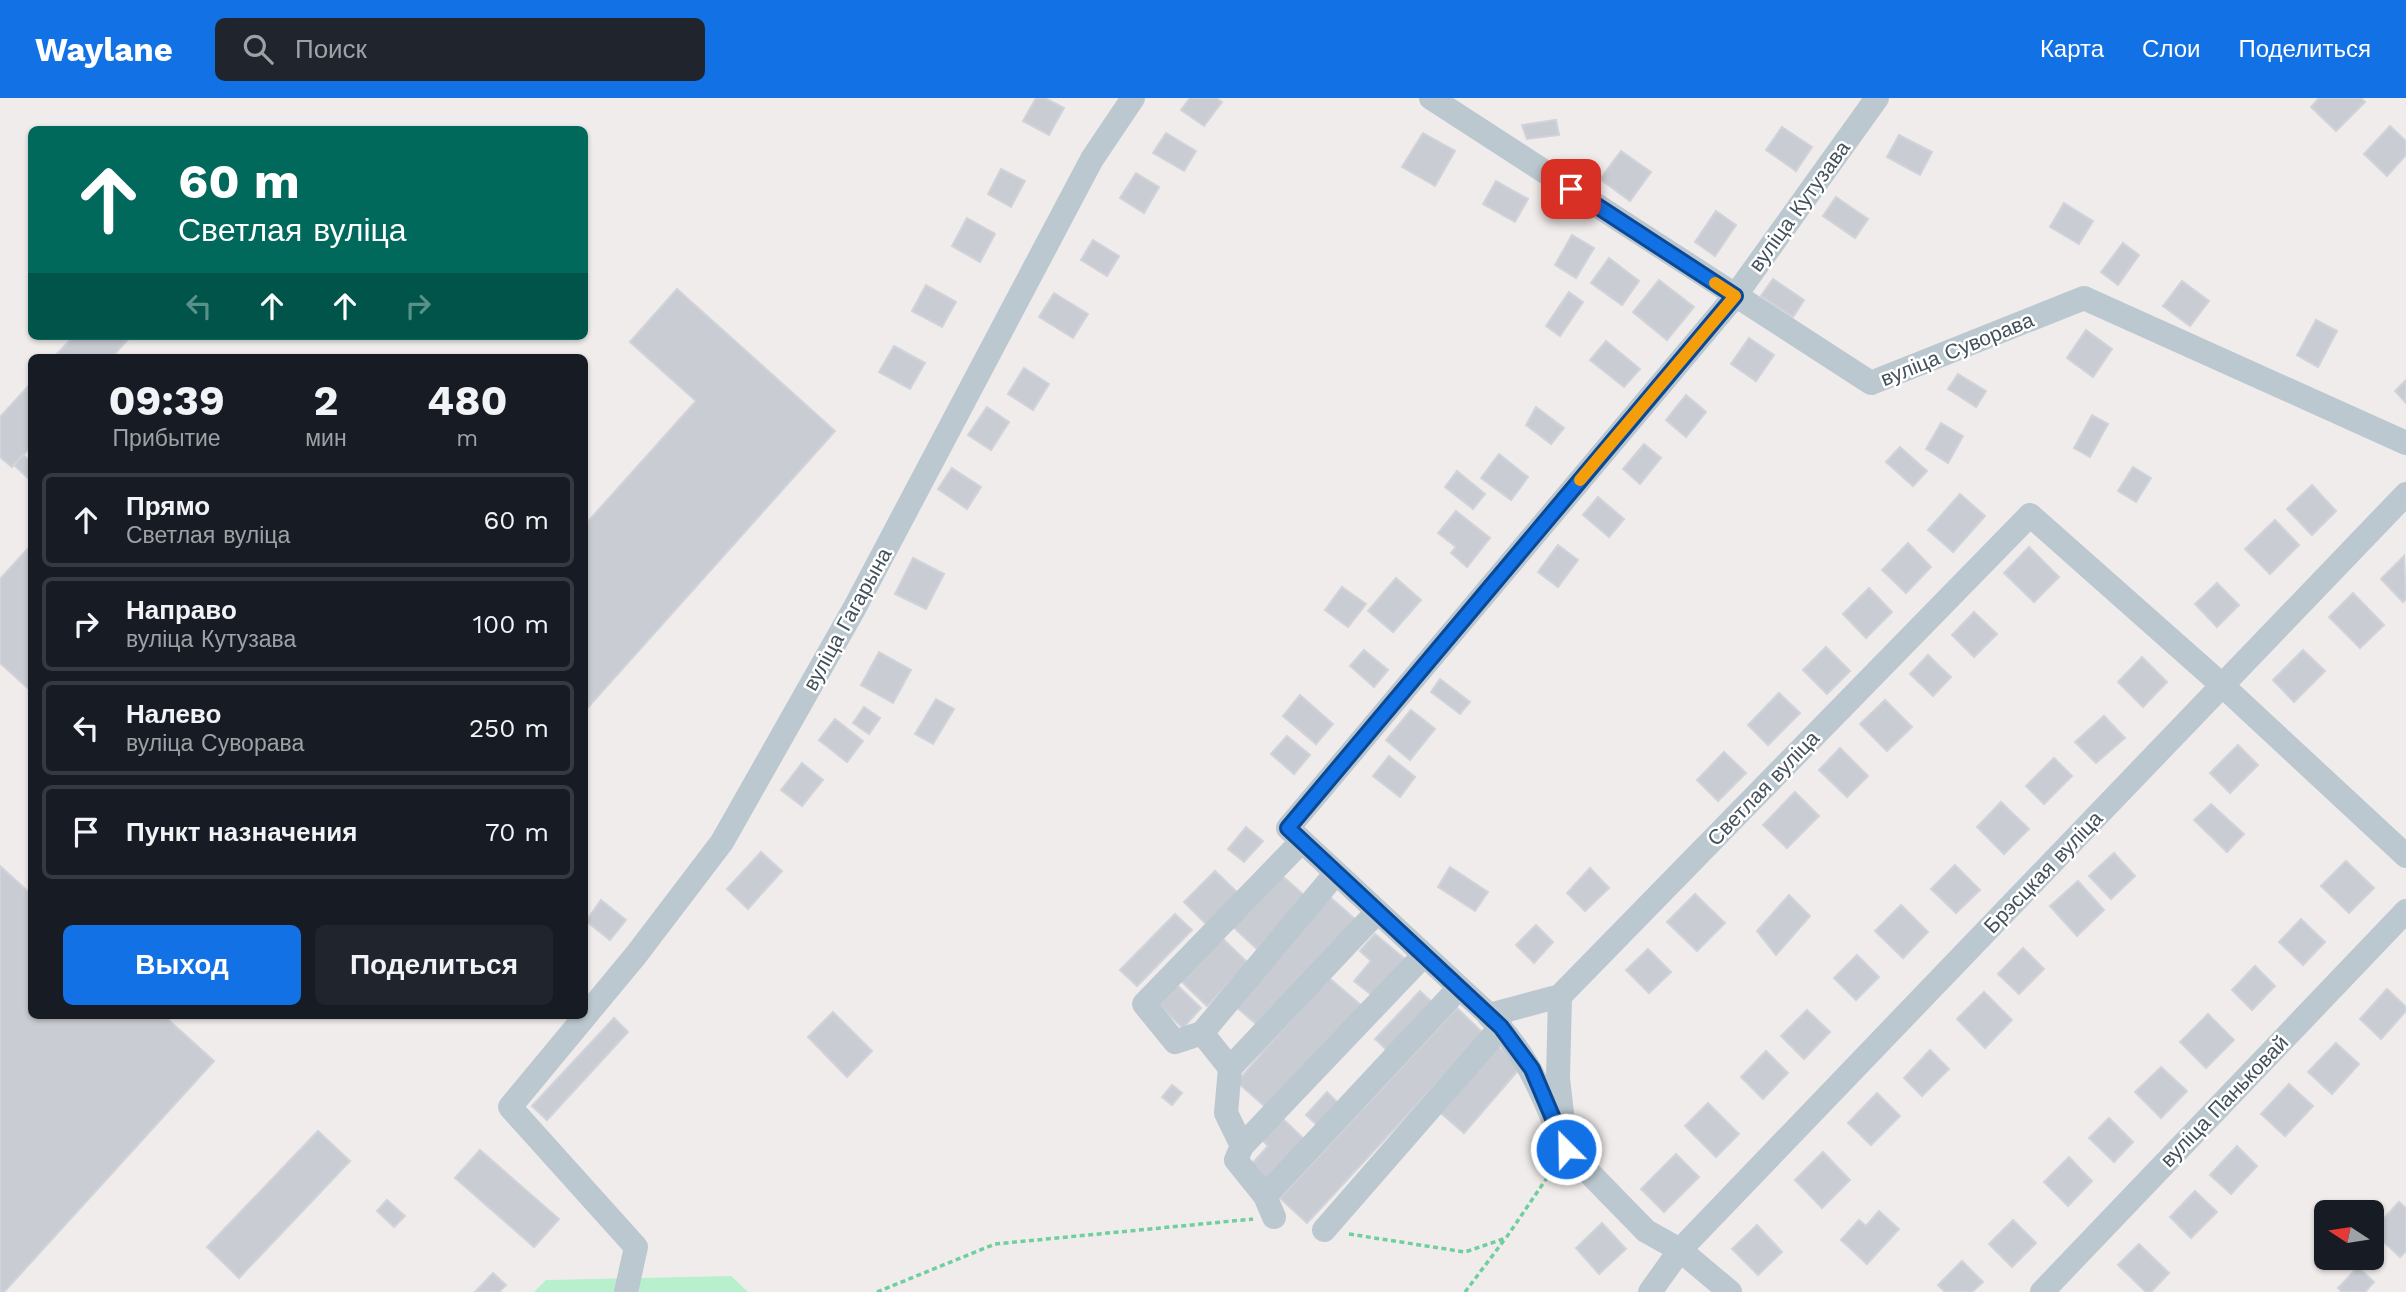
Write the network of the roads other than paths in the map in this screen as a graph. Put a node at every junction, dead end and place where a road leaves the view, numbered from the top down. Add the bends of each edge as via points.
1 (1133, 98) edge
2 (1431, 98) edge
3 (1877, 98) edge
4 (1735, 296) junction
5 (2406, 443) edge
6 (2406, 494) edge
7 (2223, 686) junction
8 (1295, 835) junction
9 (2406, 856) edge
10 (1336, 873) junction
11 (2406, 911) edge
12 (1377, 912) junction
13 (1423, 955) junction
14 (1459, 988) junction
15 (1560, 996) junction
16 (588, 1013) edge
17 (583, 1019) edge
18 (1495, 1021) junction
19 (1202, 1033) junction
20 (1230, 1068) junction
21 (1242, 1146) junction
22 (1566, 1149) junction
23 (1324, 1230) road end
24 (1680, 1250) junction
25 (626, 1292) edge
26 (1650, 1292) edge
27 (1730, 1292) edge
28 (2042, 1292) edge

1 - 16 street, вуліца Гагарына via 1092,159 854,609 722,842
2 - 4 street, вуліца Суворава
3 - 4 street, вуліца Кутузава
4 - 5 street, вуліца Суворава via 1871,383 2084,298
4 - 8 street, вуліца Кутузава
6 - 7 street, Брэсцкая вуліца
7 - 9 street
7 - 15 street, Светлая вуліца via 2030,515
7 - 24 street, Брэсцкая вуліца
8 - 10 street
8 - 19 street, вуліца Кутузава via 1144,1004 1175,1042
10 - 12 street
10 - 19 street
11 - 28 street, вуліца Паньковай
12 - 13 street
12 - 20 street
13 - 14 street
13 - 21 street
14 - 18 street
14 - 21 street via 1270,1206 1236,1160
15 - 18 street
15 - 22 street via 1559,1079
17 - 25 street, вуліца Гагарына via 510,1107 636,1247
18 - 22 street via 1532,1069
18 - 23 street
19 - 20 street
20 - 21 street via 1226,1114
22 - 24 street via 1646,1231
24 - 26 street, Брэсцкая вуліца
24 - 27 street

